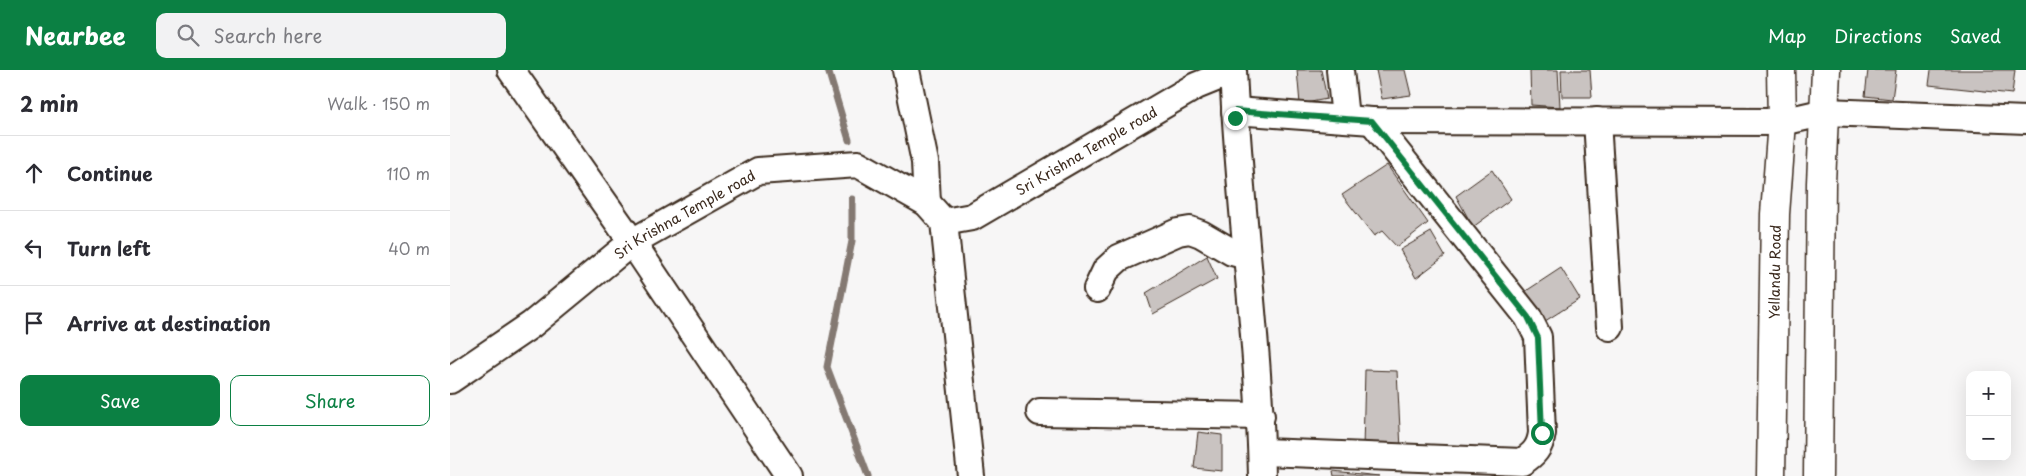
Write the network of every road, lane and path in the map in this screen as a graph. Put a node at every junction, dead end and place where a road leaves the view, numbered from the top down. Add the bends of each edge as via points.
1 (511, 70) edge
2 (906, 70) edge
3 (1233, 70) edge
4 (1340, 70) edge
5 (1781, 70) edge
6 (1826, 70) edge
7 (1193, 78) edge
8 (1235, 111) junction
9 (1826, 112) junction
10 (1345, 118) junction
11 (2026, 120) edge
12 (1372, 121) junction
13 (1597, 121) junction
14 (1782, 122) junction
15 (936, 212) junction
16 (632, 242) junction
17 (1247, 256) junction
18 (1097, 288) dead end
19 (1610, 327) dead end
20 (450, 380) edge
21 (1040, 412) dead end
22 (1261, 416) junction
23 (1262, 464) edge
24 (1405, 467) edge
25 (789, 476) edge
26 (972, 476) edge
27 (1771, 476) edge
28 (1818, 476) edge

1 - 16 street
2 - 15 street
3 - 7 street, Sri Krishna Temple road
3 - 8 street
4 - 10 street
5 - 14 main road, Yellandu Road
6 - 9 main road
7 - 15 street, Sri Krishna Temple road via 972,217
8 - 10 street
8 - 17 street
9 - 11 street
9 - 14 street
9 - 28 main road via 1821,183
10 - 12 street
12 - 13 street
12 - 24 street via 1522,310 1538,338 1542,433 1534,454 1522,462
13 - 14 street
13 - 19 street
14 - 27 main road, Yellandu Road via 1774,214
15 - 16 street, Sri Krishna Temple road via 858,164 758,171
15 - 26 street
16 - 20 street, Sri Krishna Temple road via 531,325
16 - 25 street
17 - 18 street via 1232,252 1190,230 1178,232 1119,258 1106,270
17 - 22 street
21 - 22 street
22 - 23 street
23 - 24 street

